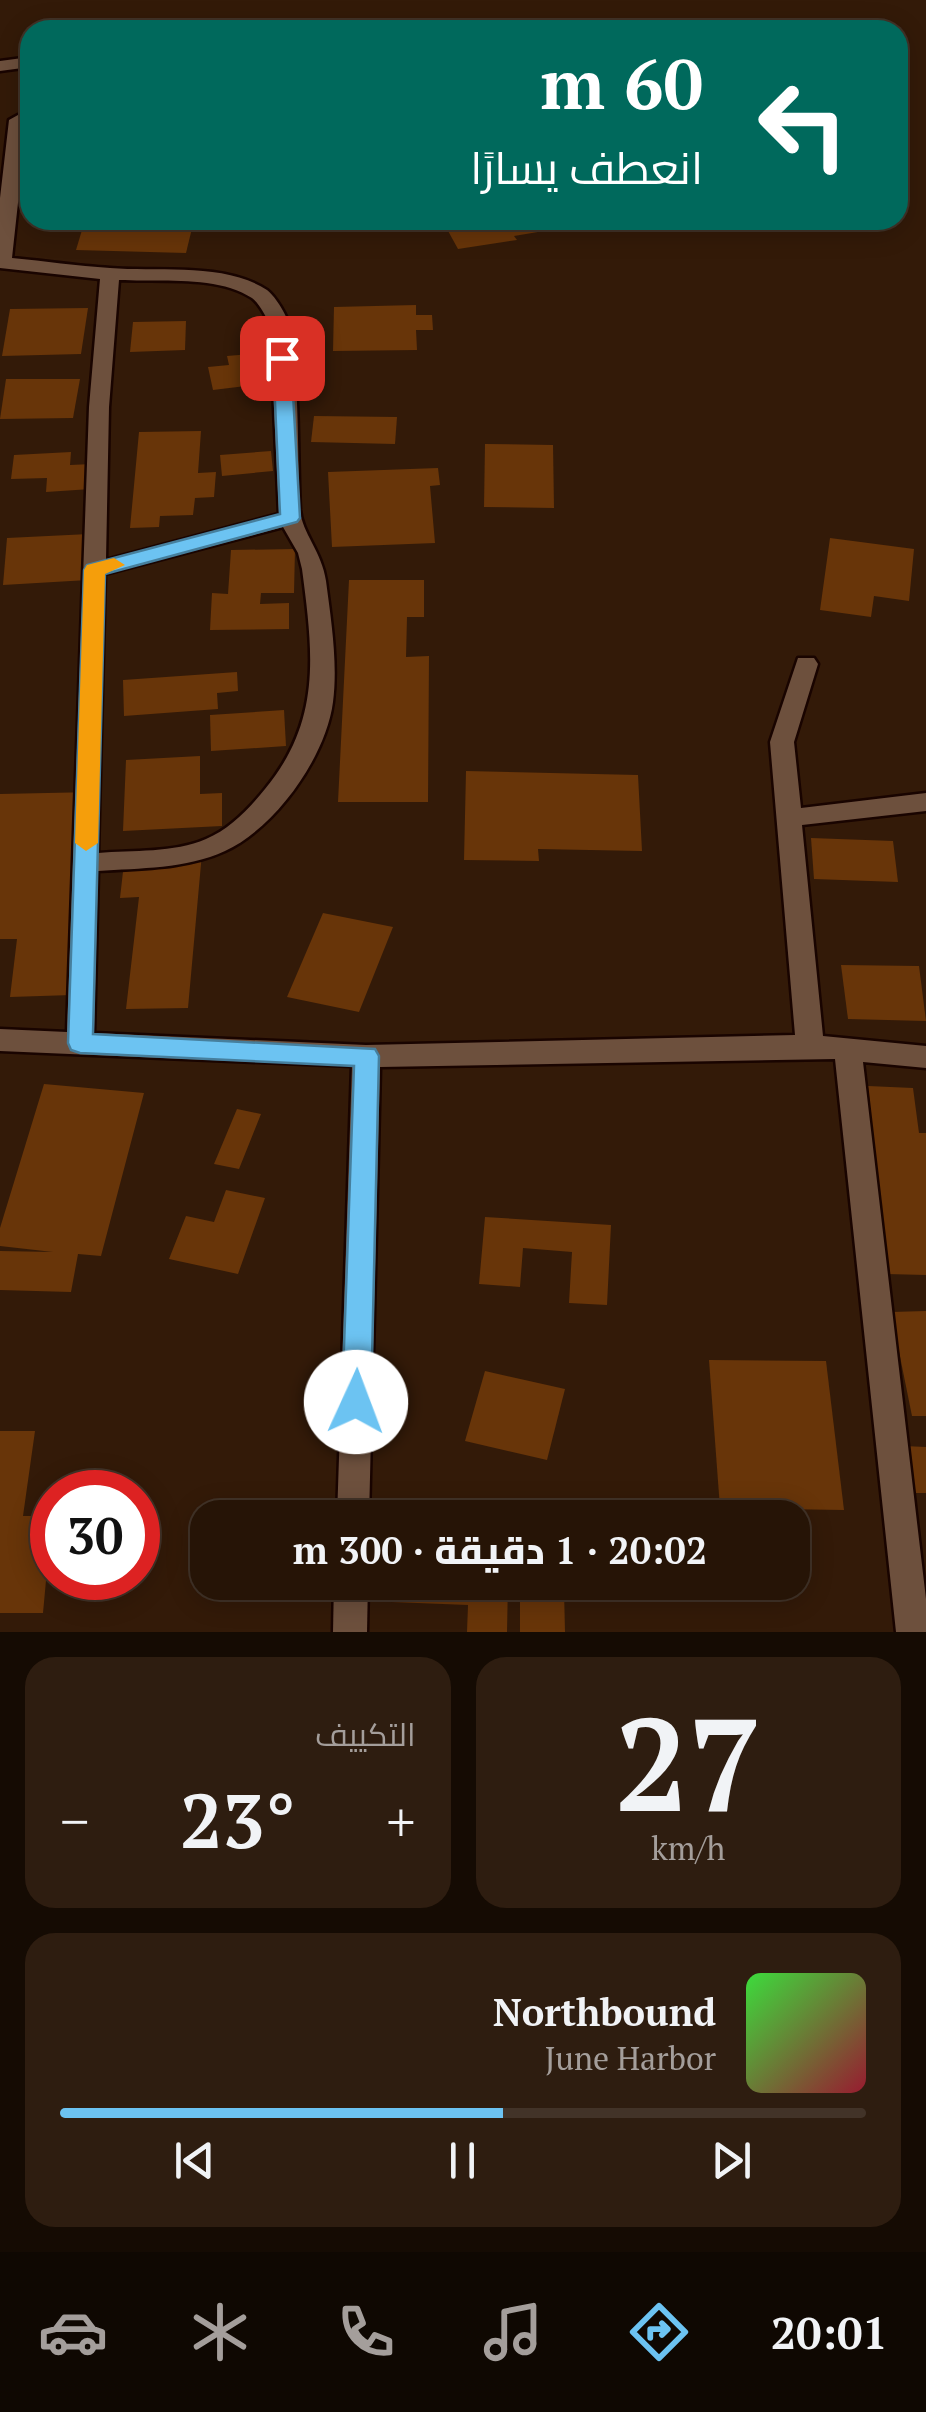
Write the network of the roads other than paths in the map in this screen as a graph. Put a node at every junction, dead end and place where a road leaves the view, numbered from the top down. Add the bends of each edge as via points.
1 (18, 120) dead end
2 (1, 262) edge
3 (110, 274) junction
4 (290, 518) junction
5 (94, 570) junction
6 (806, 664) dead end
7 (926, 802) edge
8 (789, 818) junction
9 (86, 862) junction
10 (0, 1040) edge
11 (80, 1043) junction
12 (810, 1046) junction
13 (848, 1050) junction
14 (366, 1056) junction
15 (926, 1057) edge
16 (354, 1500) edge
17 (351, 1600) edge
18 (350, 1632) edge
19 (913, 1632) edge

1 - 2 street
2 - 3 street
3 - 4 street via 240,285 272,306 280,324
3 - 5 street
4 - 5 street
4 - 9 street via 311,555 322,704 279,789 242,831 216,846
5 - 9 street
6 - 8 street via 782,742
7 - 8 street
8 - 12 street
9 - 11 street
10 - 11 street
11 - 14 street
12 - 13 street
12 - 14 street
13 - 15 street
13 - 19 street
14 - 16 street
17 - 18 street

